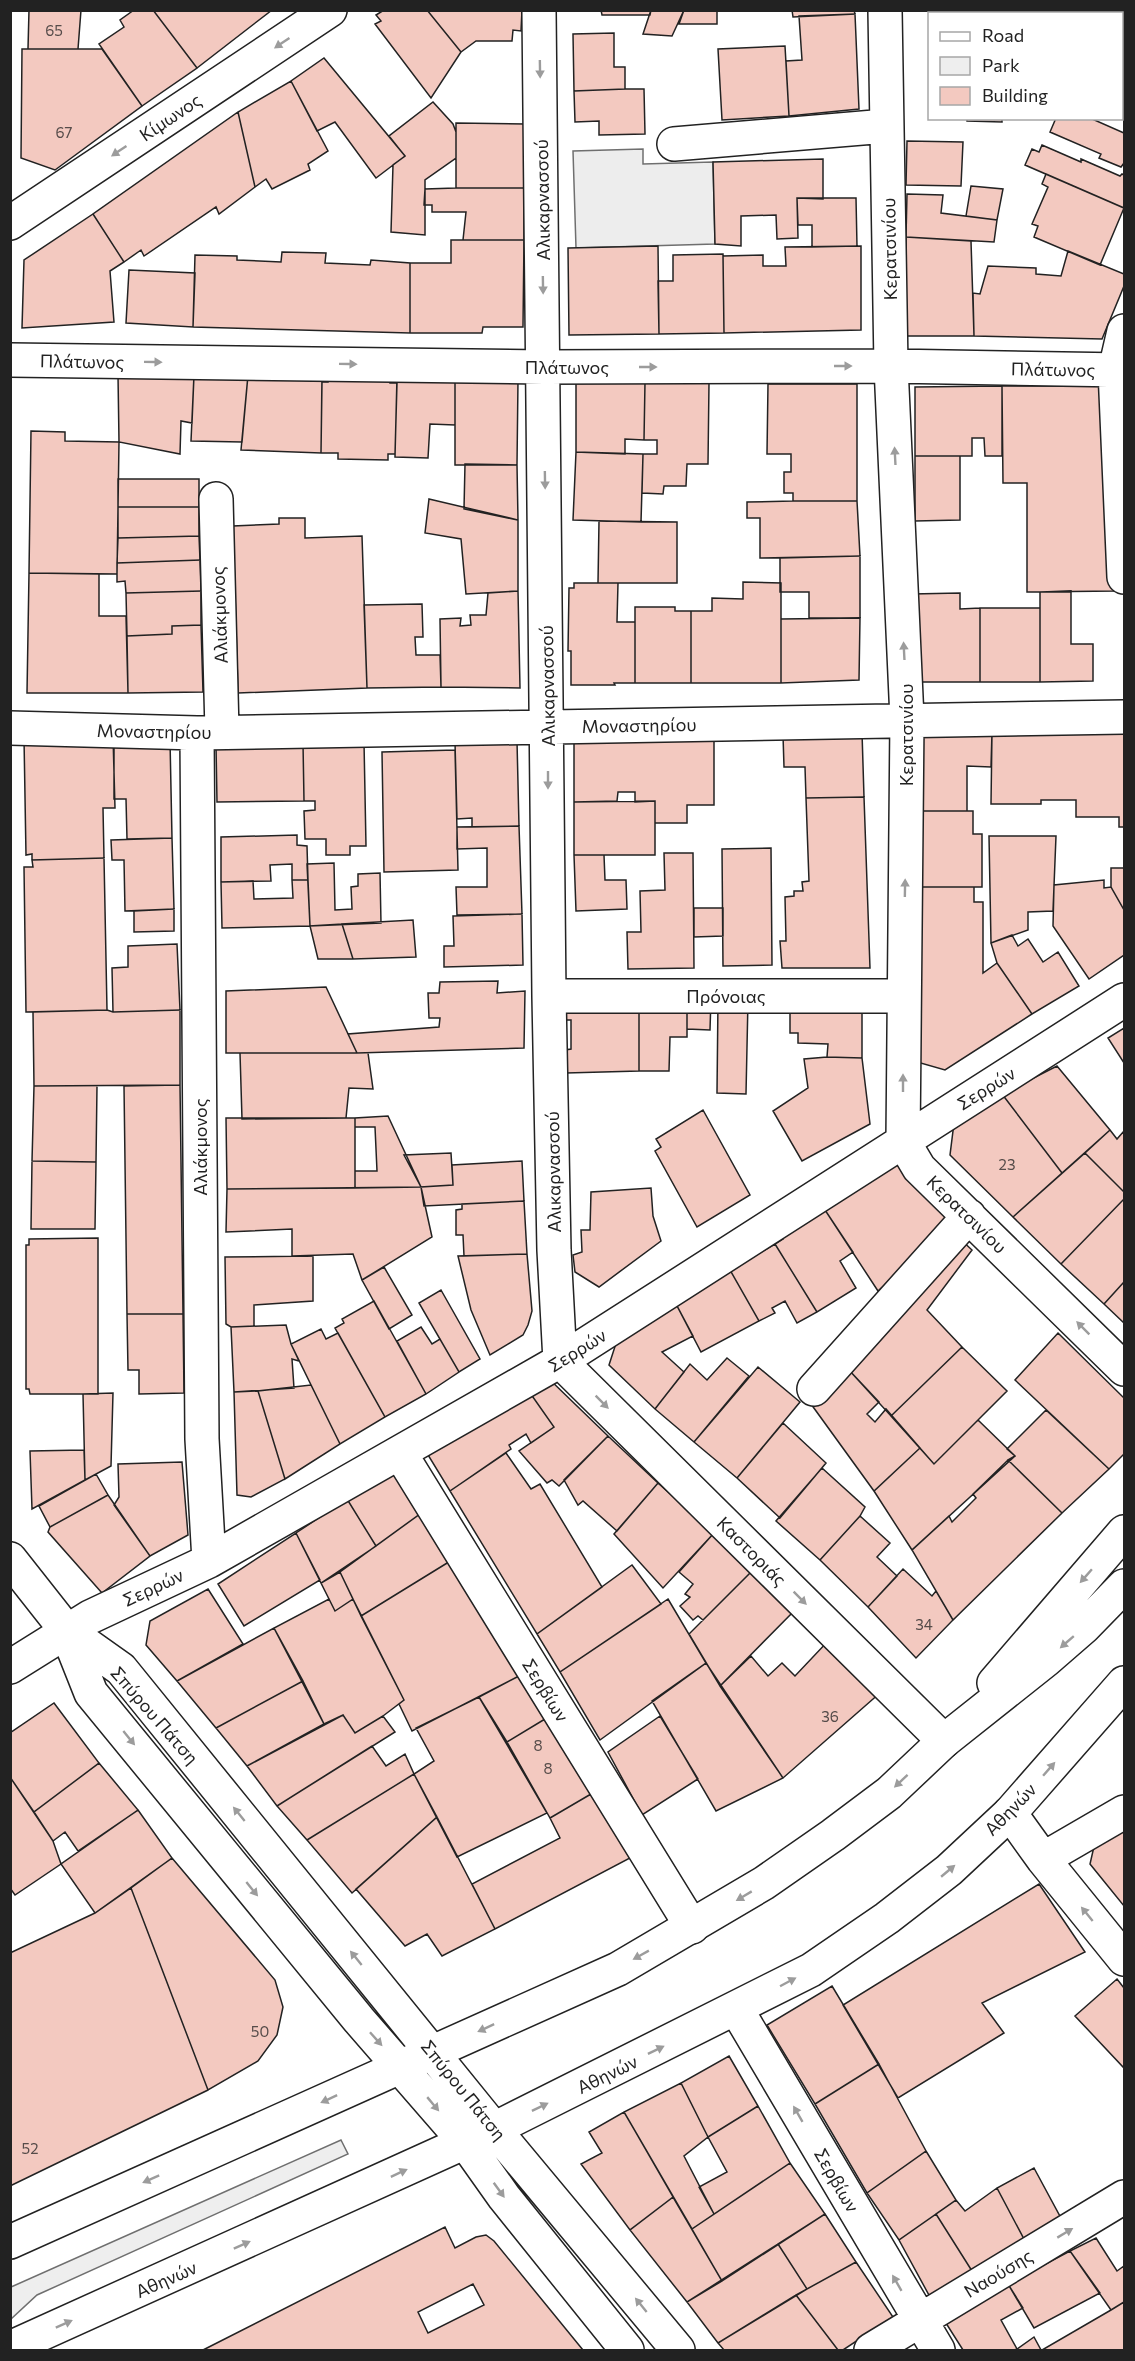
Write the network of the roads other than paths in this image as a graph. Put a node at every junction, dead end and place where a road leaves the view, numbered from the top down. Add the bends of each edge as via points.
1 (330, 10) edge
2 (539, 10) edge
3 (885, 10) edge
4 (886, 126) junction
5 (674, 144) dead end
6 (10, 223) edge
7 (1125, 331) edge
8 (10, 360) edge
9 (891, 366) junction
10 (544, 367) junction
11 (1120, 370) edge
12 (216, 499) dead end
13 (1125, 577) edge
14 (1125, 717) edge
15 (907, 719) junction
16 (548, 727) junction
17 (10, 728) edge
18 (209, 732) junction
19 (549, 996) junction
20 (903, 996) junction
21 (1125, 1000) edge
22 (903, 1141) junction
23 (969, 1216) junction
24 (560, 1361) junction
25 (1125, 1369) edge
26 (814, 1389) dead end
27 (400, 1454) junction
28 (1125, 1532) edge
29 (10, 1559) edge
30 (209, 1562) junction
31 (1125, 1586) edge
32 (66, 1630) junction
33 (10, 1667) edge
34 (1121, 1687) edge
35 (944, 1741) junction
36 (1125, 1812) edge
37 (1010, 1813) junction
38 (1042, 1859) junction
39 (692, 1927) junction
40 (1125, 1959) edge
41 (736, 2010) junction
42 (433, 2052) junction
43 (401, 2066) junction
44 (494, 2129) junction
45 (465, 2142) junction
46 (1125, 2197) edge
47 (10, 2242) edge
48 (919, 2321) junction
49 (10, 2348) edge
50 (627, 2350) edge
51 (678, 2350) edge
52 (871, 2350) edge
53 (938, 2350) edge

1 -> 6 main road, Κίμωνος
2 -> 10 main road, Αλικαρνασσού
3 - 4 main road, Κερατσινίου
4 - 5 main road
4 - 9 main road, Κερατσινίου
7 - 11 main road
8 -> 10 main road, Πλάτωνος
10 -> 9 main road, Πλάτωνος
9 - 11 main road, Πλάτωνος
15 -> 9 main road, Κερατσινίου
10 -> 16 main road, Αλικαρνασσού
11 - 13 main road
12 - 18 main road, Αλιάκμονος
14 - 15 main road, Μοναστηρίου
15 - 16 main road, Μοναστηρίου
20 -> 15 main road, Κερατσινίου
16 - 18 main road, Μοναστηρίου
16 -> 19 main road, Αλικαρνασσού
17 - 18 main road, Μοναστηρίου
18 - 30 main road, Αλιάκμονος via 202,1439
19 - 20 main road, Πρόνοιας
19 - 24 main road, Αλικαρνασσού
22 -> 20 main road, Κερατσινίου
21 - 22 main road, Σερρών
22 - 23 main road, Κερατσινίου via 919,1167
22 - 24 main road, Σερρών
25 -> 23 main road, Κερατσινίου
23 - 26 main road
24 - 27 main road, Σερρών
24 -> 35 main road, Καστοριάς
27 - 30 main road, Σερρών
27 - 39 main road, Σερβίων
28 -> 35 main road
29 - 32 main road
30 - 32 main road, Σερρών
31 -> 35 main road via 1046,1660
32 - 33 main road, Σερρών
42 -> 32 main road, Σπύρου Πάτση via 121,1669
32 -> 43 main road, Σπύρου Πάτση via 91,1693
37 -> 34 main road, Αθηνών
35 -> 39 main road via 889,1793 833,1835
36 - 38 main road
37 - 38 main road
41 -> 37 main road, Αθηνών via 811,1970 887,1918 950,1870
40 -> 38 main road
39 -> 42 main road via 618,1969
44 -> 41 main road, Αθηνών
48 -> 41 main road, Σερβίων
42 - 43 main road
42 - 44 main road, Σπύρου Πάτση
43 -> 45 main road, Σπύρου Πάτση
43 -> 47 main road
44 - 45 main road, Αθηνών
51 -> 44 main road, Σπύρου Πάτση
49 -> 45 main road, Αθηνών
45 -> 50 main road, Σπύρου Πάτση
48 -> 46 main road, Ναούσης
48 - 52 main road, Ναούσης
48 - 53 main road, Σερβίων

